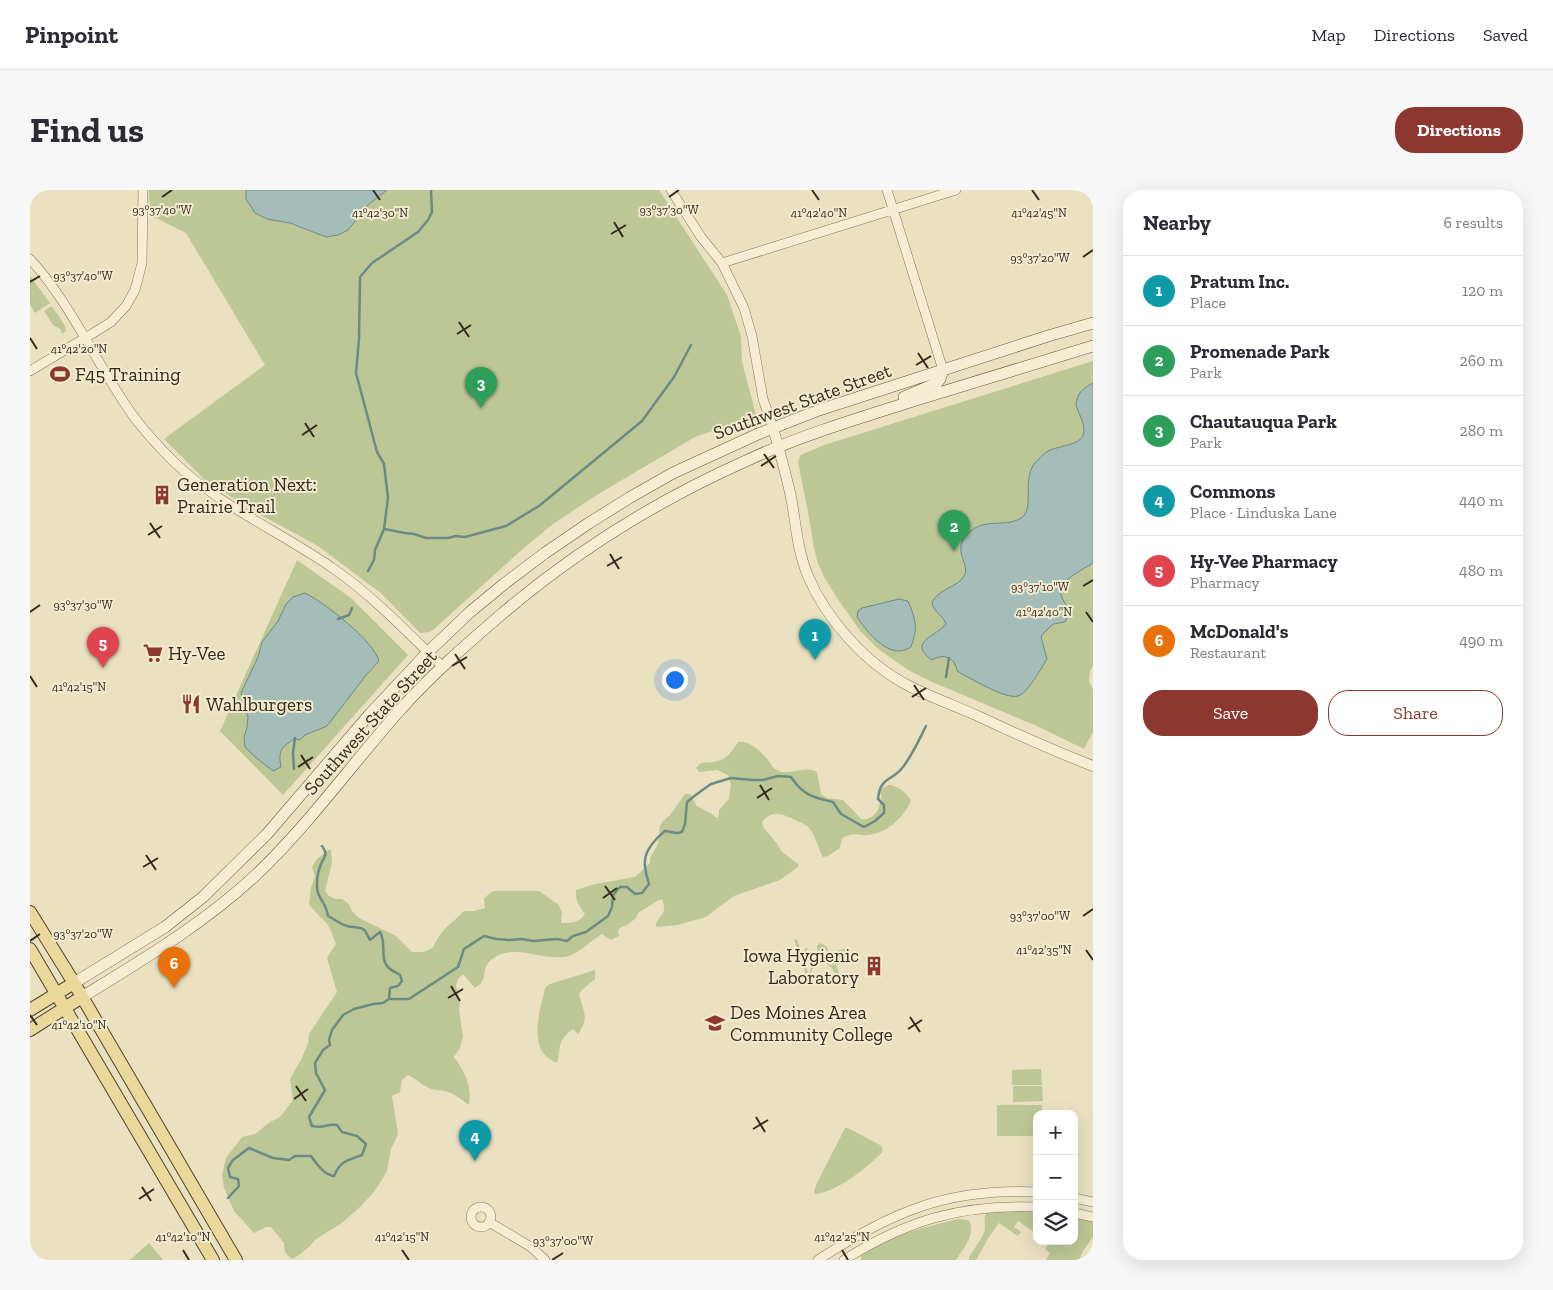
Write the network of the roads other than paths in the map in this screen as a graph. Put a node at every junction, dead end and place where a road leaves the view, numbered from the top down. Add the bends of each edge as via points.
1 (143, 190) edge
2 (671, 190) edge
3 (888, 190) edge
4 (956, 190) edge
5 (894, 209) junction
6 (30, 259) edge
7 (722, 264) junction
8 (1093, 323) edge
9 (85, 338) junction
10 (1093, 346) edge
11 (943, 370) junction
12 (30, 371) edge
13 (960, 387) junction
14 (858, 418) junction
15 (773, 428) junction
16 (778, 447) junction
17 (428, 652) junction
18 (443, 667) junction
19 (1092, 762) edge
20 (30, 912) edge
21 (30, 949) edge
22 (74, 983) junction
23 (56, 994) junction
24 (82, 997) junction
25 (64, 1008) junction
26 (30, 1010) edge
27 (30, 1030) edge
28 (1033, 1192) edge
29 (1078, 1199) edge
30 (1093, 1202) edge
31 (1033, 1207) edge
32 (1078, 1213) edge
33 (1093, 1217) edge
34 (489, 1222) dead end
35 (213, 1260) edge
36 (236, 1260) edge
37 (545, 1260) edge
38 (818, 1260) edge
39 (844, 1260) edge

1 - 9 street via 142,263 136,290 111,322
2 - 7 street
3 - 5 street
4 - 5 street
5 - 7 street
5 - 11 street
6 - 9 street
7 - 15 street via 744,308 761,391
8 - 11 main road, Southwest State Street
9 - 12 street
9 - 17 street via 134,417 192,478 229,505 343,576
10 - 13 main road, Southwest State Street
11 - 13 main road
11 - 14 main road via 940,380 934,385
11 - 15 main road, Southwest State Street
13 - 14 main road, Southwest State Street
14 - 16 main road, Southwest State Street
15 - 16 street
15 - 17 main road, Southwest State Street via 673,473 589,523 504,584
16 - 18 main road, Southwest State Street via 684,491 581,553 505,611
16 - 19 street via 806,571 819,598 853,643 880,667 909,686 1035,742
17 - 18 street
17 - 22 main road, Southwest State Street via 369,714 267,834 219,883 165,927
18 - 24 main road, Southwest State Street via 401,710 302,827 256,874 201,921
20 - 22 main road
21 - 23 main road
22 - 23 main road, Southwest State Street
22 - 24 main road
23 - 25 main road
23 - 26 main road, Southwest State Street
24 - 25 main road, Southwest State Street
24 - 36 main road
25 - 27 main road, Southwest State Street
25 - 35 main road
28 - 38 street via 974,1194 924,1205 876,1225
29 - 30 street
31 - 39 street via 992,1207 937,1216 895,1231
32 - 33 street
34 - 37 street via 531,1247

